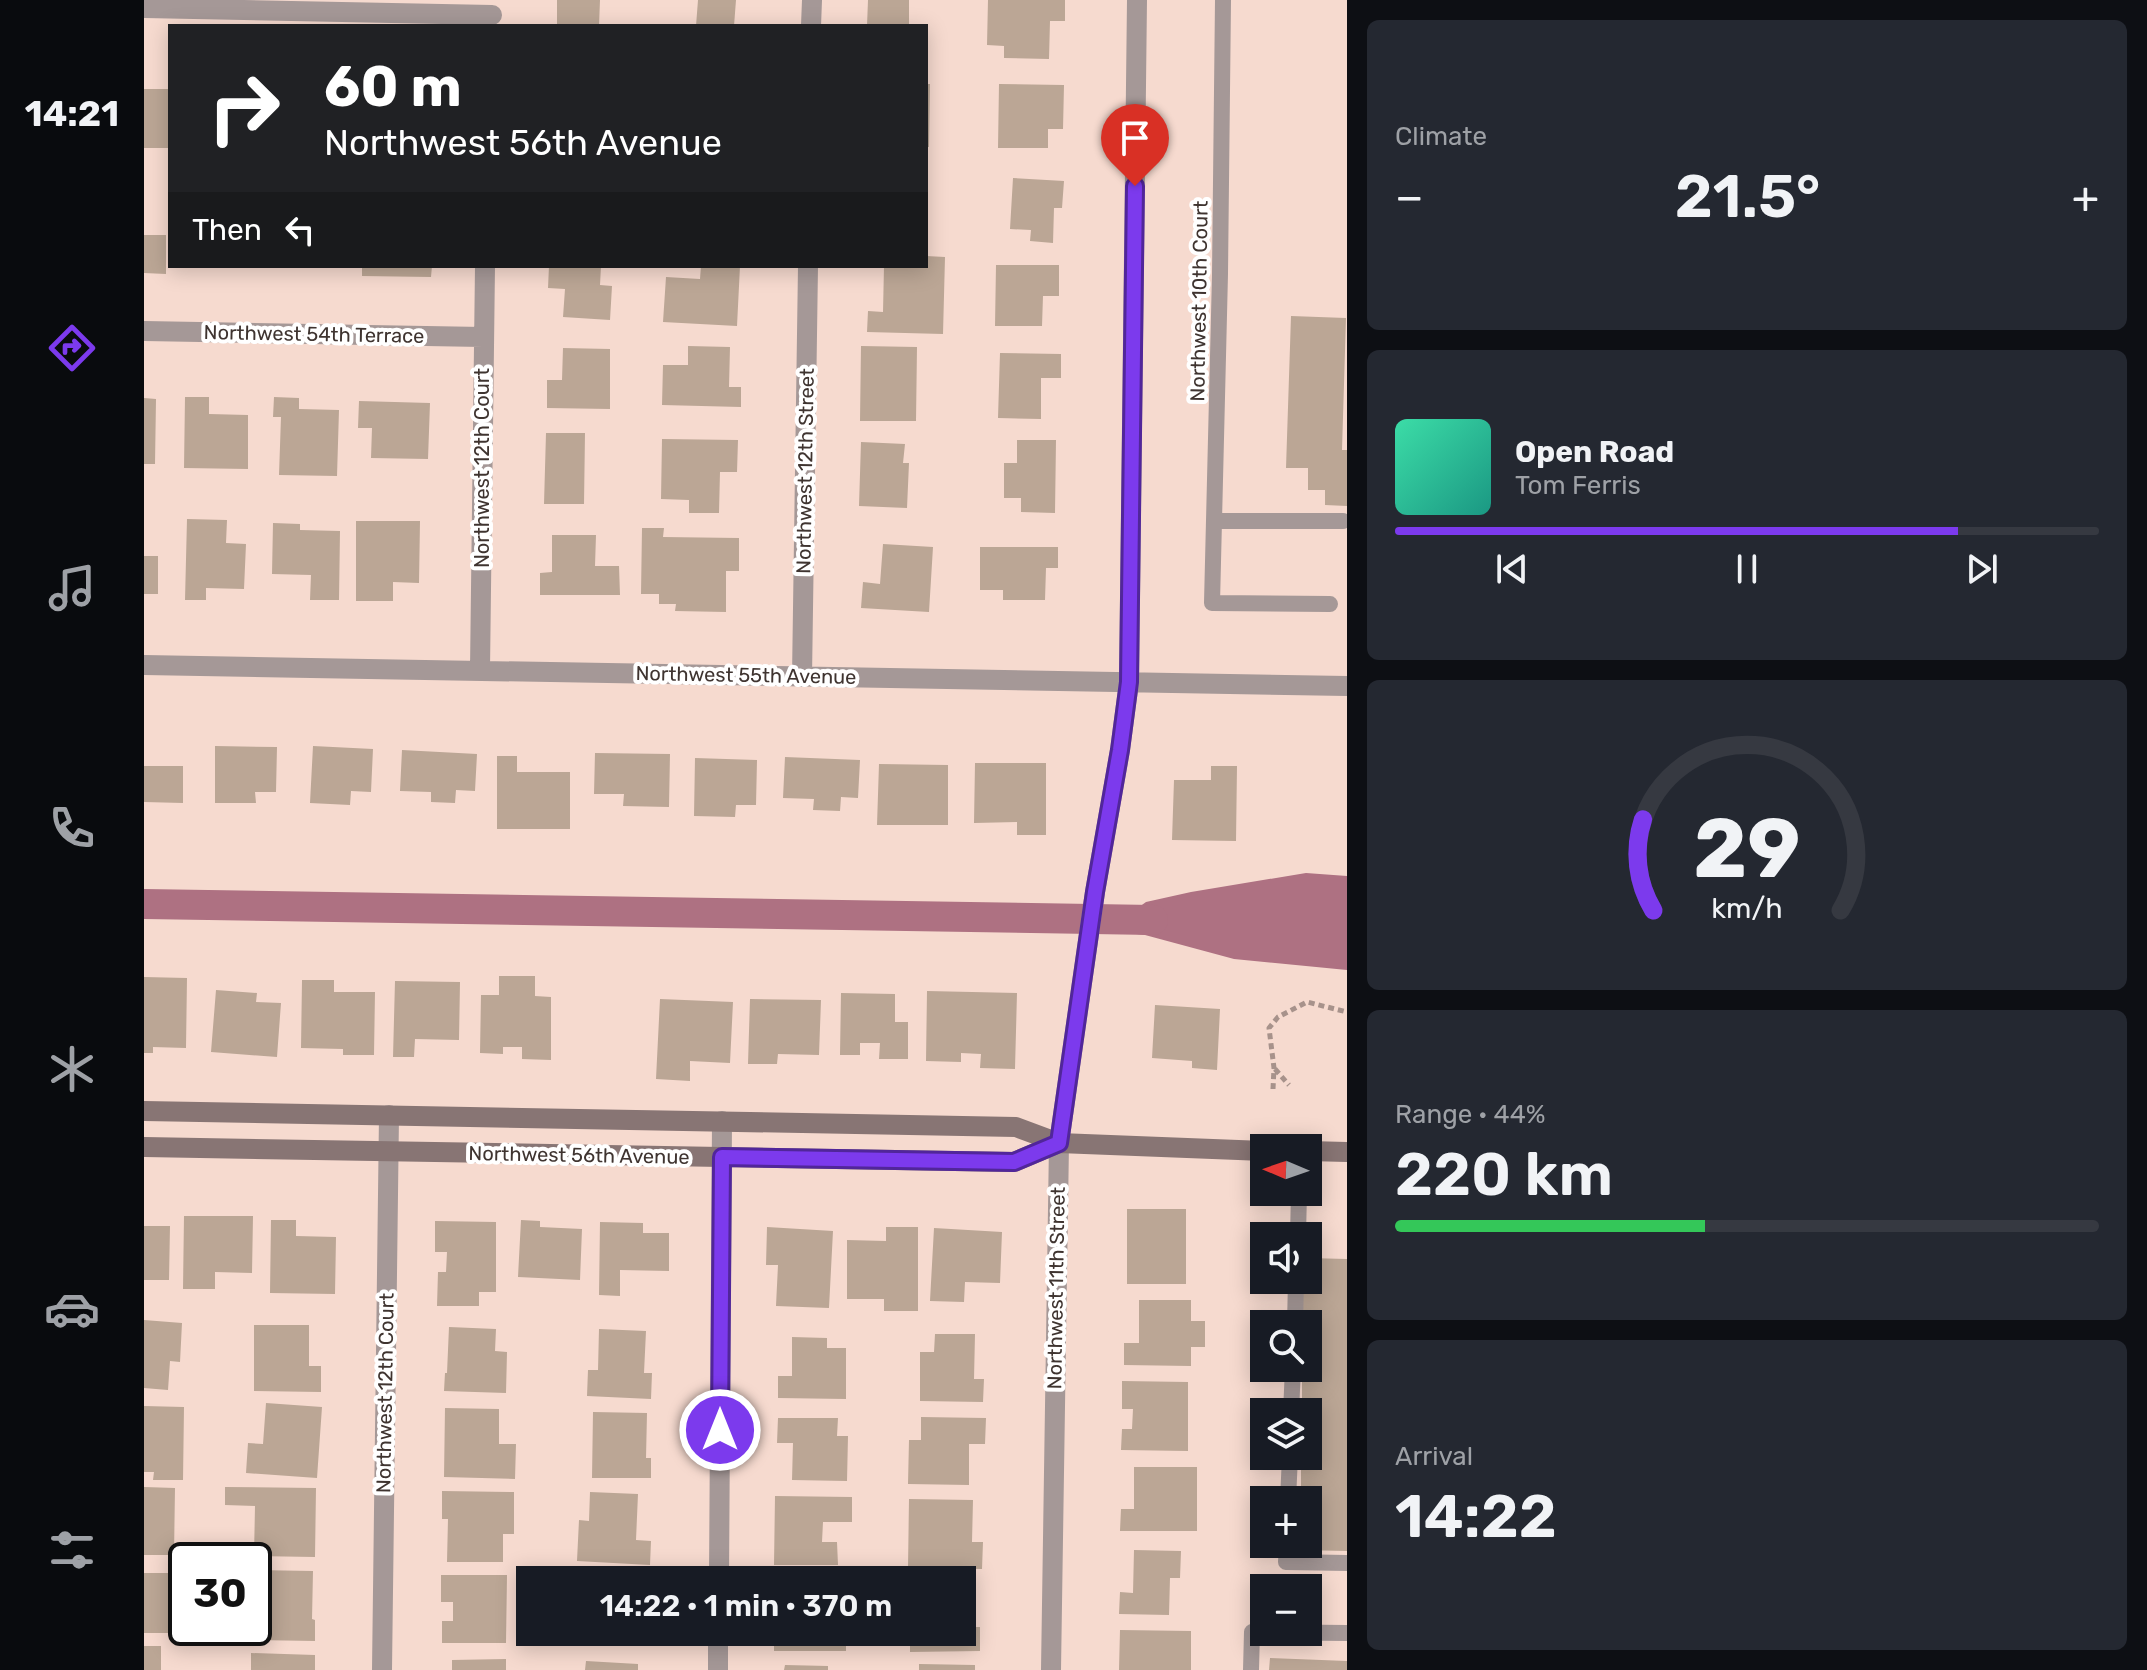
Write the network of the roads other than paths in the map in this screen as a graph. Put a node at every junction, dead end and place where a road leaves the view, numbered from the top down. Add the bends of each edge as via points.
1 (812, 0) edge
2 (1137, 0) edge
3 (1223, 0) edge
4 (144, 8) edge
5 (492, 14) edge
6 (811, 24) edge
7 (485, 268) edge
8 (808, 268) edge
9 (144, 331) edge
10 (483, 337) junction
11 (1214, 521) junction
12 (1343, 521) dead end
13 (1330, 604) dead end
14 (144, 665) edge
15 (480, 670) junction
16 (802, 677) junction
17 (1129, 682) junction
18 (1347, 686) edge
19 (144, 1111) edge
20 (389, 1115) junction
21 (722, 1121) junction
22 (1059, 1143) junction
23 (144, 1147) edge
24 (1250, 1150) edge
25 (389, 1151) junction
26 (1322, 1151) edge
27 (1347, 1152) edge
28 (722, 1157) junction
29 (1286, 1558) edge
30 (1347, 1563) edge
31 (719, 1566) edge
32 (1347, 1633) edge
33 (718, 1646) edge
34 (382, 1670) edge
35 (718, 1670) edge
36 (1051, 1670) edge
37 (1251, 1670) edge

1 - 6 street
2 - 17 street, Northwest 11th Street
3 - 11 lane, Northwest 10th Court
4 - 5 street
7 - 10 street, Northwest 12th Court
8 - 16 street, Northwest 12th Street
9 - 10 street, Northwest 54th Terrace
10 - 15 street, Northwest 12th Court
11 - 12 lane
11 - 13 lane, Northwest 10th Court via 1212,603
14 - 15 street, Northwest 55th Avenue
15 - 16 street, Northwest 55th Avenue
16 - 17 street, Northwest 55th Avenue
17 - 18 street, Northwest 55th Avenue
17 - 22 street, Northwest 11th Street
19 - 20 street, Northwest 56th Avenue
20 - 21 street, Northwest 56th Avenue
20 - 25 street, Northwest 12th Court
21 - 22 street, Northwest 56th Avenue via 1016,1127
21 - 28 street
22 - 24 street, Northwest 56th Avenue
22 - 28 street, Northwest 56th Avenue via 1014,1162
22 - 36 street, Northwest 11th Street
23 - 25 street, Northwest 56th Avenue
25 - 28 street, Northwest 56th Avenue
25 - 34 street, Northwest 12th Court
26 - 27 street
28 - 31 street
29 - 30 lane via 1286,1562
32 - 37 lane via 1252,1632
33 - 35 street

